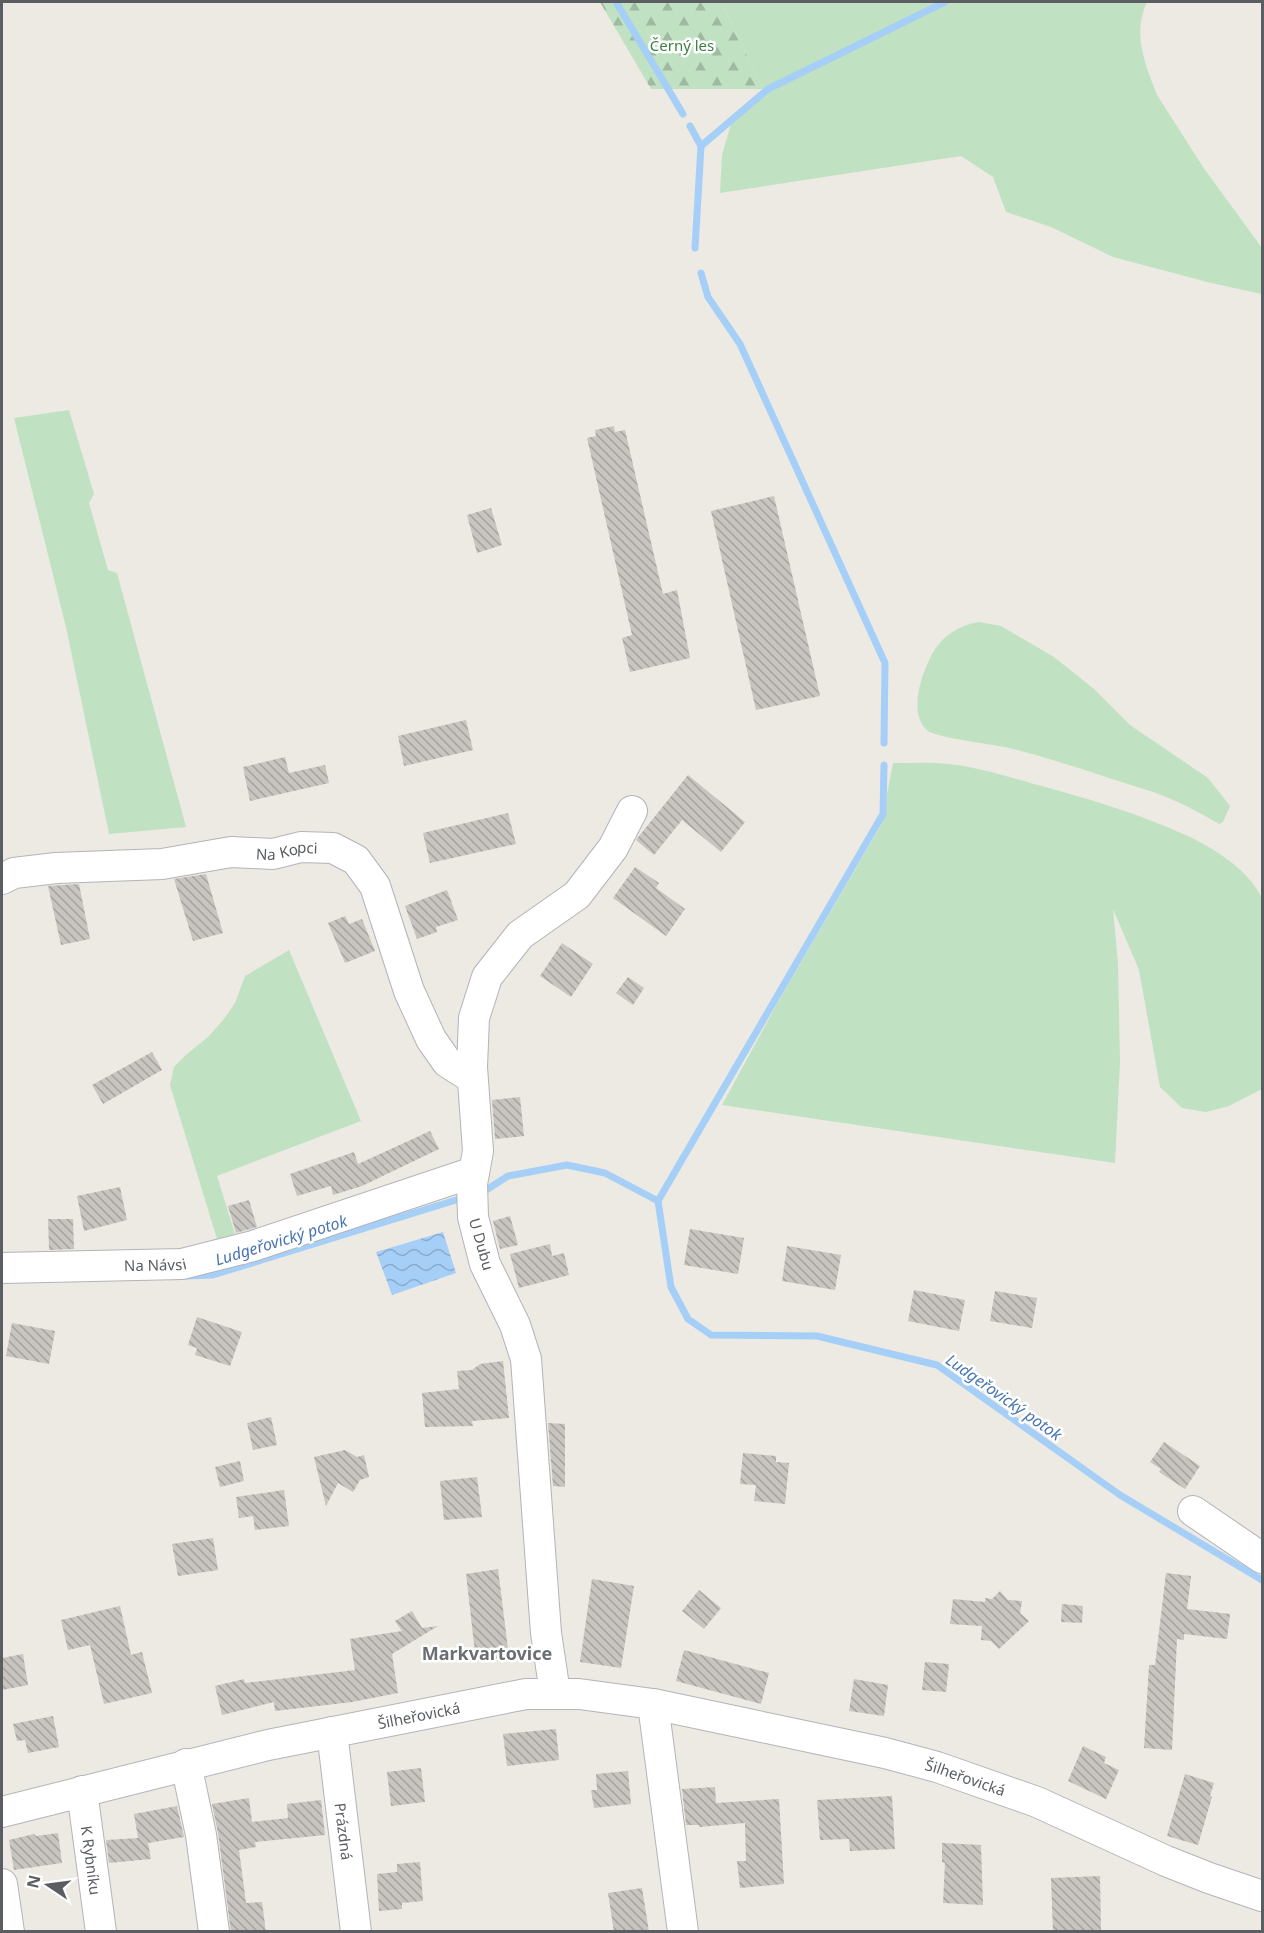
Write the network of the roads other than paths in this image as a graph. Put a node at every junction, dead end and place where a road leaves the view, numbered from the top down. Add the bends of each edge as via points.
1 (632, 811) dead end
2 (2, 879) edge
3 (472, 1077) junction
4 (474, 1172) junction
5 (2, 1268) edge
6 (1193, 1511) dead end
7 (1263, 1558) edge
8 (555, 1693) junction
9 (653, 1704) junction
10 (332, 1732) junction
11 (186, 1764) junction
12 (82, 1791) junction
13 (2, 1812) edge
14 (2, 1884) edge
15 (1263, 1896) edge
16 (9, 1932) edge
17 (101, 1932) edge
18 (214, 1932) edge
19 (356, 1932) edge
20 (683, 1932) edge

1 - 3 street, U Dubu via 613,848 577,895 520,935 487,977 474,1018
2 - 3 street, Na Kopci via 14,873 56,868 162,864 231,852 273,854 301,847 333,848 356,860 375,886 409,991 431,1039 447,1062
3 - 4 street, U Dubu via 478,1151
4 - 5 street, Na Návsi via 252,1246 182,1264
4 - 8 street, U Dubu via 473,1217 485,1264 515,1325 526,1359 546,1633
6 - 7 street
8 - 9 street, Šilheřovická
8 - 10 street, Šilheřovická via 489,1700
9 - 15 street, Šilheřovická via 937,1767 1037,1802 1166,1862
9 - 20 street
10 - 11 street, Šilheřovická
10 - 19 street, Prázdná
11 - 12 street, Šilheřovická
11 - 18 street via 201,1835
12 - 13 street, Šilheřovická
12 - 17 street, K Rybníku
14 - 16 street

